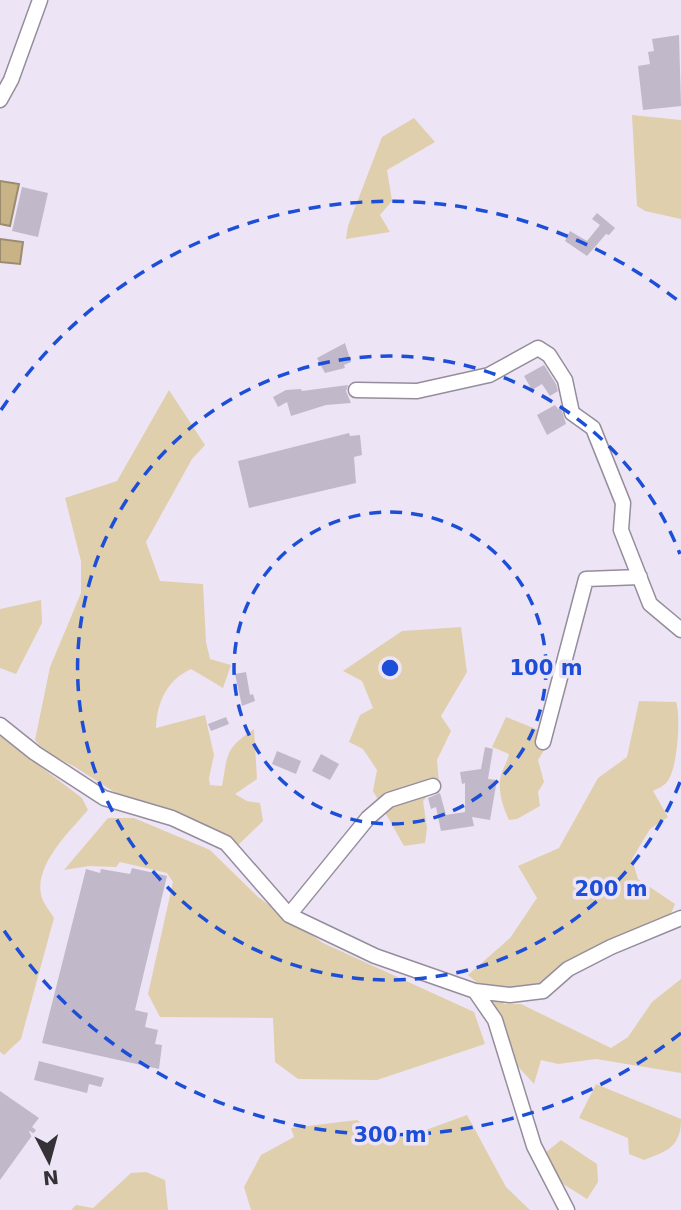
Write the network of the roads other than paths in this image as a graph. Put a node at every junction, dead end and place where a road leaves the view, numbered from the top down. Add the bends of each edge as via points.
1 (40, 0) edge
2 (0, 100) edge
3 (356, 390) dead end
4 (639, 577) junction
5 (681, 630) edge
6 (0, 725) edge
7 (543, 742) dead end
8 (433, 786) dead end
9 (289, 915) junction
10 (681, 918) edge
11 (475, 991) junction
12 (565, 1209) edge

1 - 2 street
3 - 4 street via 417,391 489,375 538,348 549,355 565,380 572,413 593,428 622,503 621,530
4 - 5 street via 650,604
4 - 7 street via 586,579
6 - 9 street via 104,798 172,818 226,844
8 - 9 street via 389,800 368,818
9 - 11 street via 375,956
10 - 11 street via 568,969 543,991 510,995
11 - 12 street via 495,1020 534,1146

